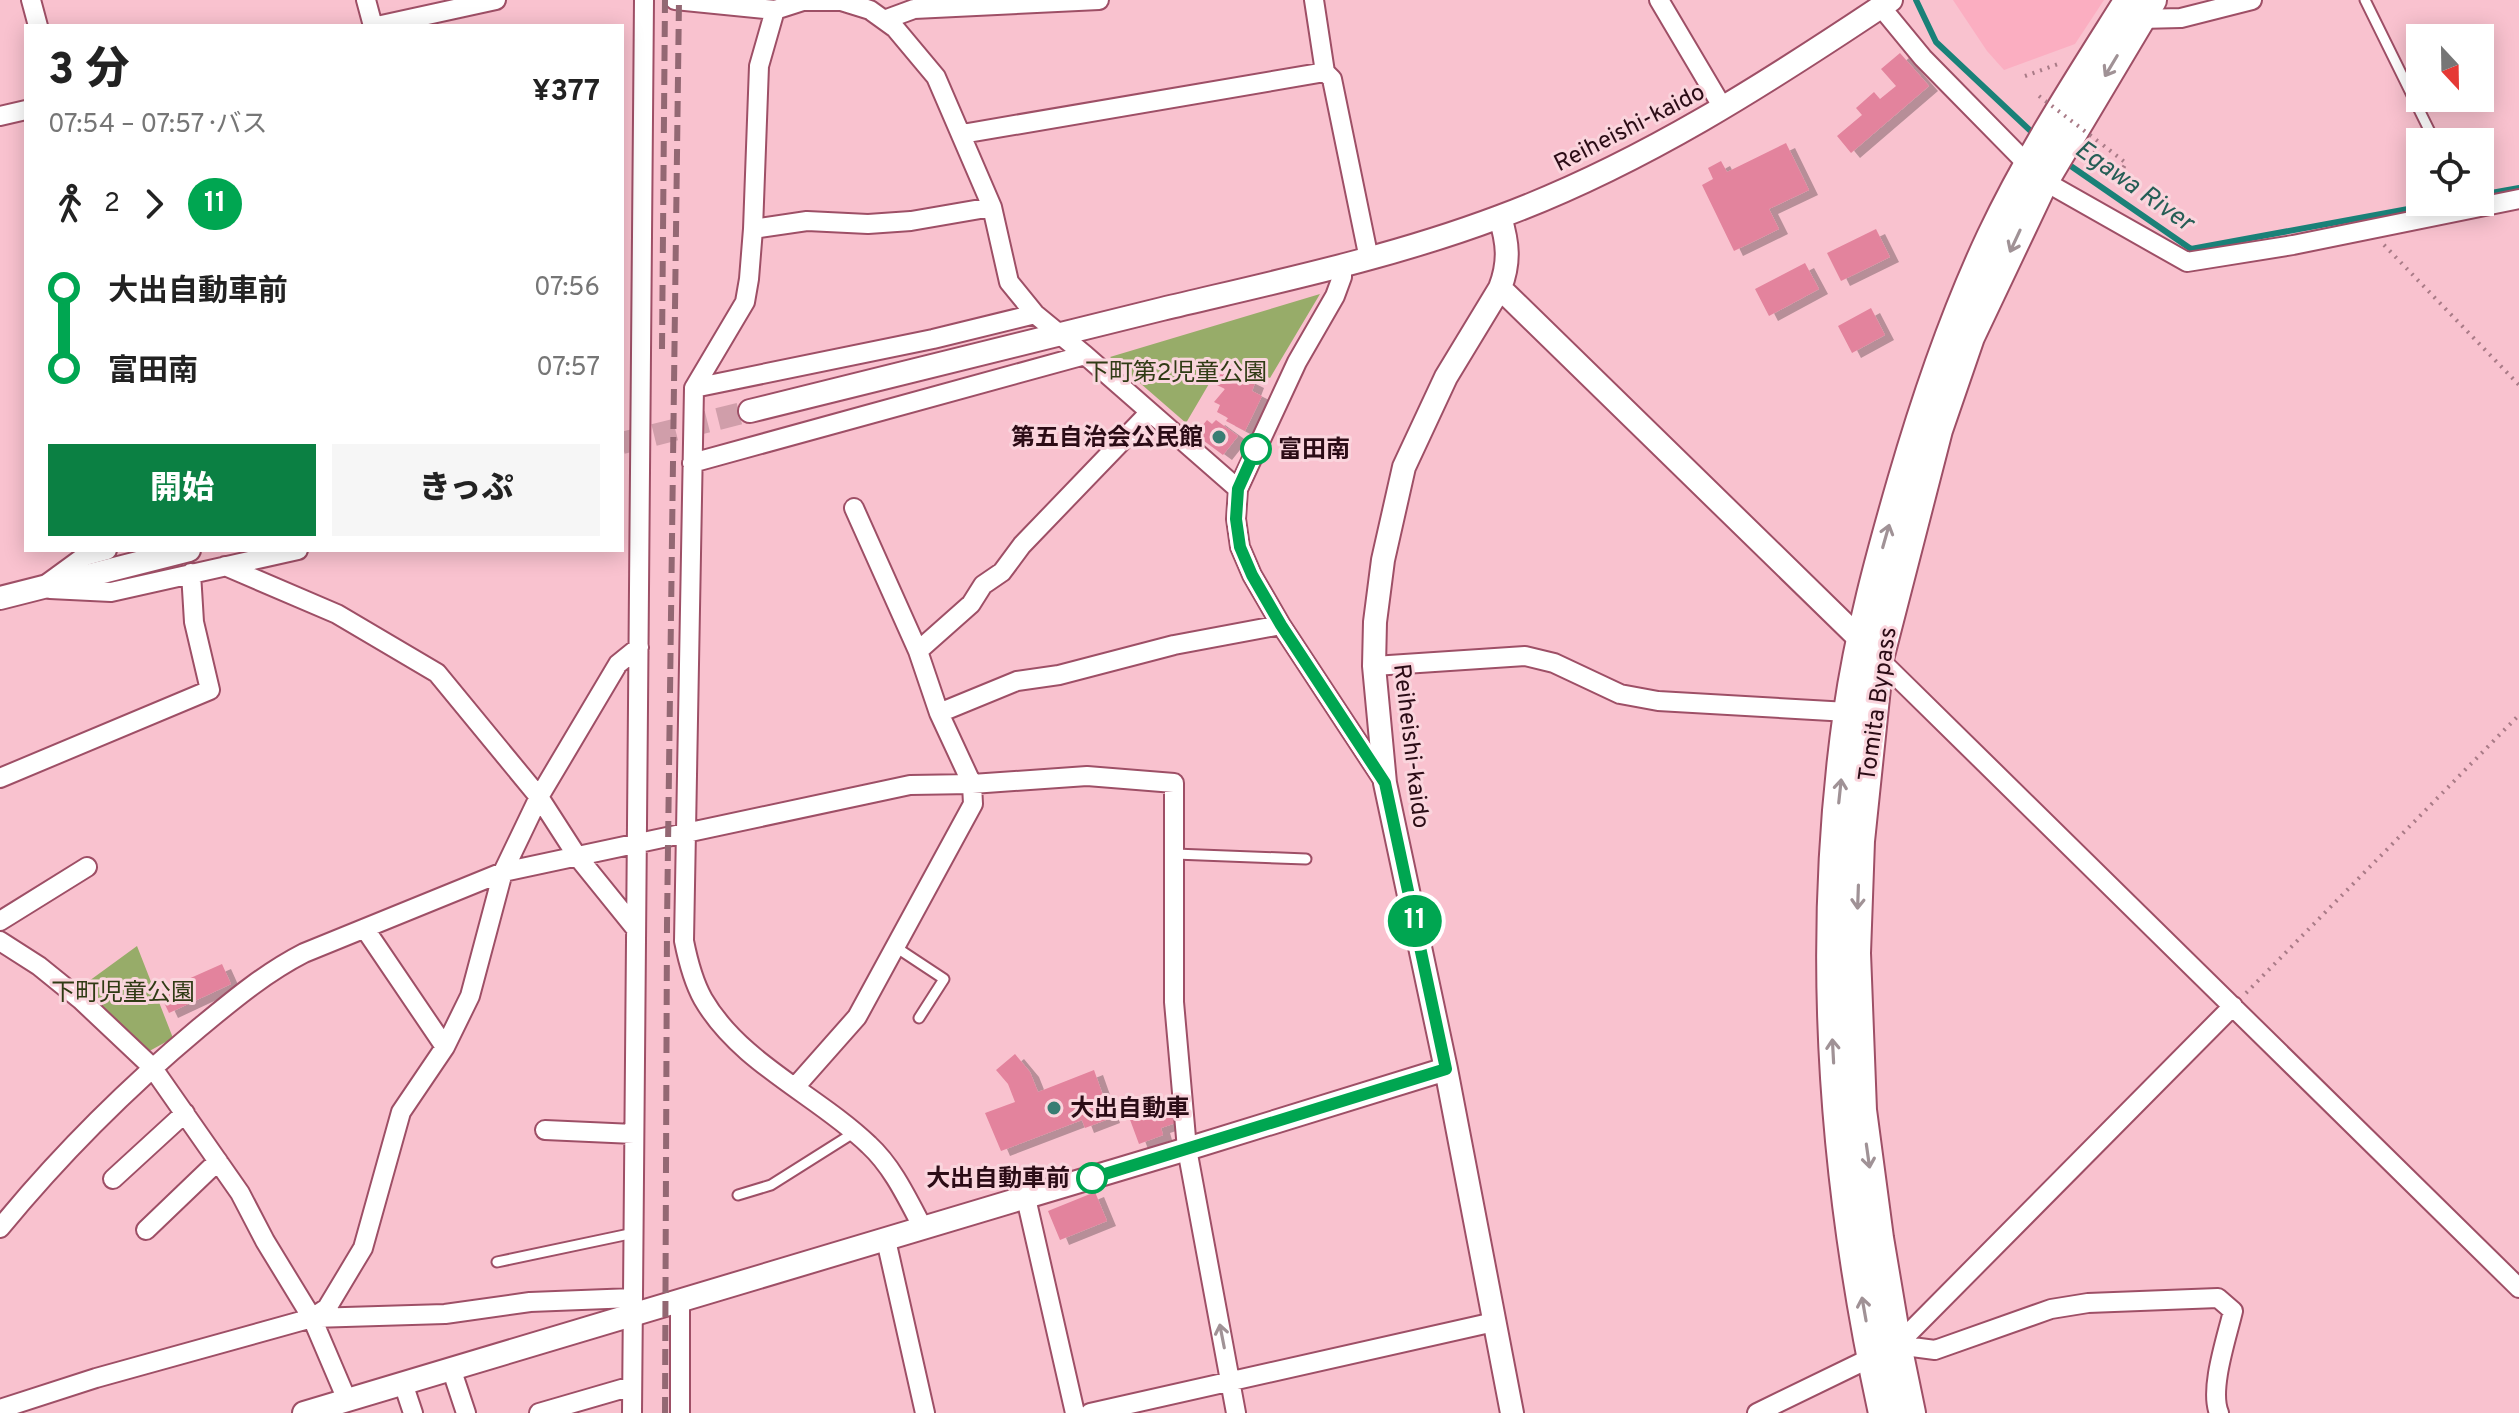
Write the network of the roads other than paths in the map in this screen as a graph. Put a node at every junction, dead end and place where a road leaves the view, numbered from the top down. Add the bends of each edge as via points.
1 (31, 0) edge
2 (366, 0) edge
3 (496, 0) edge
4 (644, 0) edge
5 (675, 0) edge
6 (1099, 0) edge
7 (1314, 0) edge
8 (1659, 0) edge
9 (2252, 0) edge
10 (2365, 0) edge
11 (803, 1) edge
12 (1886, 3) edge
13 (2140, 6) edge
14 (775, 10) junction
15 (884, 20) junction
16 (37, 24) edge
17 (374, 24) edge
18 (384, 24) edge
19 (1325, 72) junction
20 (1723, 108) junction
21 (24, 110) edge
22 (0, 116) edge
23 (2428, 128) edge
24 (962, 134) junction
25 (2039, 168) junction
26 (2519, 199) edge
27 (992, 207) junction
28 (1500, 217) junction
29 (753, 229) junction
30 (1369, 259) junction
31 (1342, 266) junction
32 (1500, 288) junction
33 (1035, 314) junction
34 (1059, 334) junction
35 (1085, 355) junction
36 (694, 388) junction
37 (641, 402) junction
38 (624, 407) edge
39 (750, 411) tunnel mouth
40 (1149, 413) junction
41 (692, 463) junction
42 (631, 476) edge
43 (1238, 489) junction
44 (854, 508) dead end
45 (100, 552) edge
46 (181, 552) edge
47 (289, 552) edge
48 (225, 566) junction
49 (191, 573) junction
50 (40, 589) junction
51 (0, 598) edge
52 (1281, 625) junction
53 (639, 647) junction
54 (1870, 650) junction
55 (918, 651) junction
56 (1374, 666) junction
57 (1848, 712) junction
58 (939, 713) junction
59 (0, 778) edge
60 (1385, 783) junction
61 (972, 784) junction
62 (539, 797) junction
63 (684, 834) junction
64 (637, 844) junction
65 (1175, 854) junction
66 (577, 856) junction
67 (1306, 859) dead end
68 (87, 867) dead end
69 (503, 872) junction
70 (0, 921) edge
71 (365, 929) junction
72 (636, 929) junction
73 (0, 941) edge
74 (894, 946) junction
75 (2233, 1006) junction
76 (919, 1018) dead end
77 (445, 1047) junction
78 (152, 1067) junction
79 (1446, 1069) junction
80 (796, 1086) junction
81 (185, 1113) junction
82 (545, 1130) dead end
83 (855, 1132) junction
84 (634, 1134) junction
85 (1187, 1149) junction
86 (218, 1161) junction
87 (113, 1179) dead end
88 (738, 1195) dead end
89 (1026, 1198) junction
90 (0, 1228) edge
91 (923, 1228) junction
92 (146, 1230) dead end
93 (634, 1233) junction
94 (886, 1240) junction
95 (497, 1262) dead end
96 (2519, 1288) edge
97 (680, 1302) junction
98 (633, 1307) junction
99 (312, 1318) junction
100 (1494, 1322) junction
101 (1884, 1351) junction
102 (451, 1368) junction
103 (1230, 1382) junction
104 (403, 1383) junction
105 (632, 1386) junction
106 (347, 1400) junction
107 (0, 1409) edge
108 (304, 1413) edge
109 (413, 1413) edge
110 (466, 1413) edge
111 (539, 1413) edge
112 (632, 1413) edge
113 (680, 1413) edge
114 (925, 1413) edge
115 (1075, 1413) edge
116 (1090, 1413) edge
117 (1236, 1413) edge
118 (1512, 1413) edge
119 (1757, 1413) edge
120 (1883, 1413) edge
121 (1911, 1413) edge
122 (2219, 1413) edge

1 - 16 street
2 - 17 street
3 - 18 street
4 - 37 street
5 - 14 street
6 - 15 street via 914,9
7 - 19 street
8 - 20 street
9 - 13 street via 2181,18
10 - 23 lane
11 - 14 street
11 - 15 street via 841,1
12 - 20 street, Reiheishi-kaido
12 - 25 street via 1923,58
13 - 25 main road, Tomita Bypass
14 - 29 street via 759,66
15 - 24 street via 936,77
19 - 24 street
19 - 30 street via 1332,79
20 - 28 street, Reiheishi-kaido via 1622,164
21 - 22 street
24 - 27 street
25 - 26 street via 2187,262
25 - 54 main road, Tomita Bypass via 1991,238 1953,324 1879,559
27 - 29 street via 911,221 807,221
27 - 33 street via 1009,282
28 - 30 street
28 - 32 street, Reiheishi-kaido via 1508,256
29 - 36 street via 745,302
30 - 31 street
31 - 34 street
31 - 43 street via 1335,296 1297,362
32 - 54 street
32 - 56 street, Reiheishi-kaido via 1446,377 1404,467 1383,560
33 - 34 street
33 - 36 street
34 - 35 street
34 - 39 street
35 - 40 street
35 - 41 street
36 - 41 street
37 - 38 street
37 - 42 street
40 - 43 street
40 - 55 street via 1002,572 983,585 971,604
41 - 63 street
42 - 53 street
43 - 52 street via 1240,547
44 - 55 street
45 - 50 street via 85,556
46 - 50 street
47 - 48 street
48 - 49 street
48 - 62 street via 337,614 437,673
49 - 50 street via 111,592
49 - 59 street via 194,622 210,690
50 - 51 street
52 - 58 street via 1017,681
52 - 60 street
53 - 62 street via 618,664
53 - 64 street
54 - 57 main road, Tomita Bypass
54 - 75 street
54 -> 101 main road, Tomita Bypass via 1856,953 1862,1110
55 - 58 street
56 - 57 street via 1525,656 1554,663 1620,694 1658,701
56 - 60 street, Reiheishi-kaido
101 -> 57 main road, Tomita Bypass via 1851,1226 1837,1115 1831,954
58 - 61 street
60 - 79 street, Reiheishi-kaido
61 - 63 street via 910,785
61 - 65 street via 1087,776 1174,783
61 - 74 street via 973,804
62 - 66 street
62 - 69 street
63 - 64 street
63 - 80 street via 684,941 694,980 725,1027
64 - 66 street
64 - 72 street
65 - 67 lane
65 - 85 street via 1174,1002
66 - 69 street
66 - 72 street
68 - 70 street
69 - 71 street
69 - 77 street via 470,996
71 - 77 street
71 - 78 street via 273,969
72 - 84 street
73 - 78 street via 81,1000
74 - 76 lane via 944,979
74 - 80 street via 857,1017
75 - 96 street
75 - 101 street
77 - 99 street via 401,1112 363,1248 327,1308
78 - 81 street
78 - 90 street via 45,1173
79 - 85 street
79 - 100 street, Reiheishi-kaido
80 - 83 street
81 - 86 street
81 - 87 street
82 - 84 street
83 - 88 lane via 771,1185
83 - 91 street via 892,1174
84 - 93 street
85 - 89 street
103 -> 85 street
86 - 92 street
86 - 99 street
89 - 91 street
89 - 115 street
91 - 94 street
93 - 95 lane
93 - 98 street
94 - 97 street
94 - 114 street
97 - 98 street
97 - 113 street
98 - 99 street via 530,1302 445,1314
98 - 102 street
98 - 105 street
99 - 106 street
99 - 107 street
100 - 103 street
100 - 118 street, Reiheishi-kaido
101 - 119 street
101 - 120 main road, Tomita Bypass
101 - 121 main road, Tomita Bypass
101 - 122 street via 1935,1350 2051,1309 2088,1303 2218,1298 2233,1311 2220,1363 2215,1405
102 - 104 street
102 - 110 street
103 - 116 street
103 - 117 street
104 - 106 street
104 - 109 street
105 - 111 street
105 - 112 street
106 - 108 street

